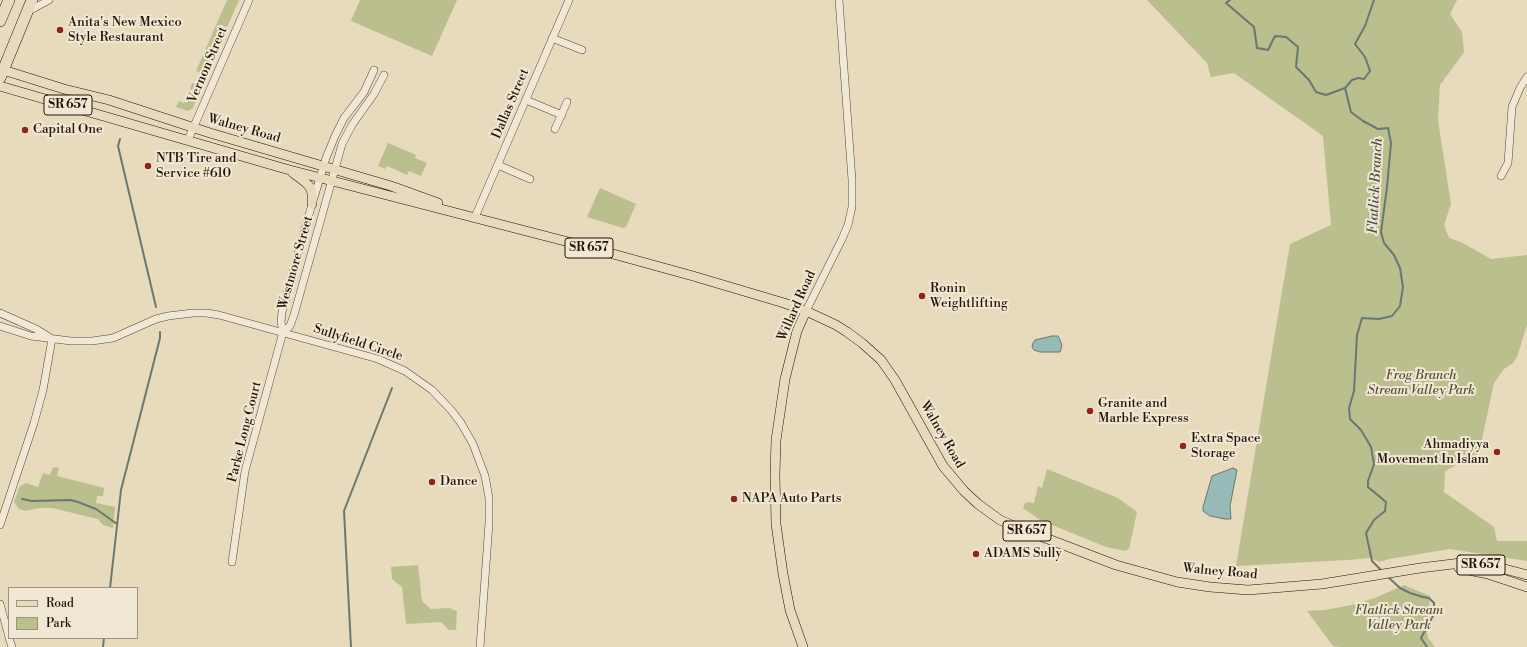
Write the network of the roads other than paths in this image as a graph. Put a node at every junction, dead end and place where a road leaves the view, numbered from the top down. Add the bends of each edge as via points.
1 (9, 0) edge
2 (32, 0) edge
3 (50, 0) edge
4 (249, 0) edge
5 (569, 0) edge
6 (839, 0) edge
7 (27, 12) junction
8 (0, 21) edge
9 (552, 38) junction
10 (582, 50) dead end
11 (374, 70) dead end
12 (1, 72) edge
13 (384, 75) dead end
14 (1527, 77) edge
15 (0, 86) edge
16 (526, 100) junction
17 (567, 102) dead end
18 (562, 115) junction
19 (194, 128) junction
20 (555, 129) dead end
21 (188, 140) junction
22 (498, 165) junction
23 (324, 166) junction
24 (286, 169) junction
25 (335, 170) junction
26 (1501, 176) dead end
27 (320, 178) junction
28 (530, 179) dead end
29 (332, 181) junction
30 (312, 204) junction
31 (475, 217) junction
32 (806, 311) junction
33 (0, 313) edge
34 (0, 326) edge
35 (283, 332) junction
36 (52, 339) junction
37 (0, 525) edge
38 (232, 562) dead end
39 (1434, 567) junction
40 (1527, 576) edge
41 (1527, 587) edge
42 (0, 604) edge
43 (8, 634) edge
44 (480, 647) edge
45 (803, 647) edge

1 - 8 highway
2 - 7 highway
3 - 7 street
4 - 19 street, Vernon Street
5 - 9 street, Dallas Street
6 - 32 street, Willard Road via 852,207 842,239
7 - 12 highway
9 - 10 street
9 - 16 street, Dallas Street
11 - 23 street, Westmore Street via 364,92 338,129
12 - 19 main road, Walney Road / SR 657 via 109,100
13 - 25 street, Westmore Street via 347,134
14 - 26 street via 1512,107 1508,163
15 - 21 main road, Walney Road / SR 657
16 - 18 street
16 - 22 street, Dallas Street
17 - 18 street
18 - 20 street
19 - 21 street, Vernon Street
19 - 23 main road, Walney Road / SR 657
21 - 24 main road, Walney Road / SR 657
22 - 28 street
22 - 31 street, Dallas Street
23 - 25 main road, Walney Road / SR 657
23 - 27 street, Westmore Street
24 - 27 main road, Walney Road / SR 657
24 - 30 main road via 309,186
25 - 29 street, Westmore Street
25 - 31 main road, Walney Road / SR 657 via 391,186
27 - 29 main road, Walney Road / SR 657
27 - 30 street, Westmore Street
29 - 31 main road, Walney Road / SR 657
29 - 35 street, Westmore Street via 294,315 290,326
30 - 35 street, Westmore Street via 282,312
31 - 32 main road, Walney Road / SR 657 via 693,276
32 - 39 main road, Walney Road / SR 657 via 847,332 881,360 952,478 973,500 1007,523 1116,565 1196,585 1264,589 1322,584
32 - 45 main road, Willard Road via 797,332 785,378 776,440 775,475 776,524 783,574 790,610
33 - 36 street, Sullyfield Circle
34 - 36 street, Sullyfield Circle via 31,336
35 - 36 street, Sullyfield Circle via 219,315 193,313 156,319 103,340 82,342
35 - 38 street, Parke Long Court via 245,471
35 - 44 street, Sullyfield Circle via 378,359 405,371 432,390 467,432 485,476 489,503
36 - 37 street via 36,417
39 - 40 main road, Walney Road / SR 657 via 1461,563 1477,564
39 - 41 main road, Walney Road / SR 657 via 1488,574
42 - 43 street

